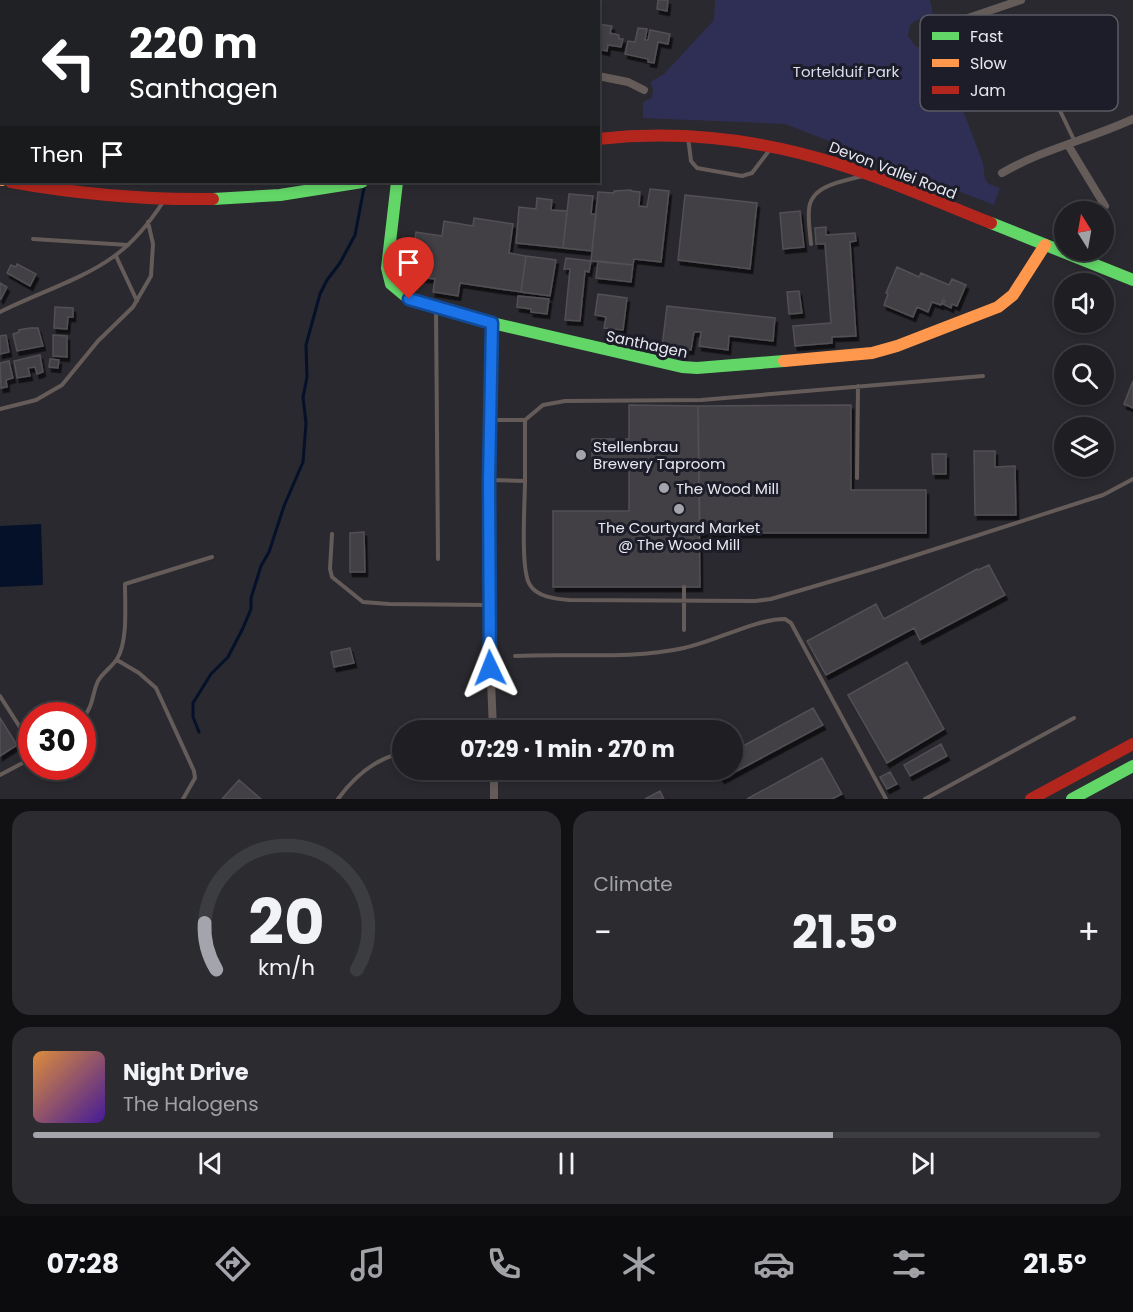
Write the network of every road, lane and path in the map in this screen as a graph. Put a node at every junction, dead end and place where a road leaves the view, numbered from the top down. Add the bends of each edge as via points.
1 (1021, 0) edge
2 (977, 15) edge
3 (600, 76) edge
4 (644, 90) dead end
5 (1059, 111) edge
6 (1133, 119) edge
7 (688, 135) junction
8 (600, 139) edge
9 (1072, 144) junction
10 (771, 147) junction
11 (1002, 173) dead end
12 (870, 174) junction
13 (16, 183) edge
14 (354, 183) edge
15 (397, 183) edge
16 (165, 198) junction
17 (1102, 201) edge
18 (148, 222) junction
19 (33, 239) dead end
20 (811, 244) dead end
21 (128, 245) junction
22 (1045, 245) junction
23 (116, 256) junction
24 (1132, 280) edge
25 (138, 301) junction
26 (436, 307) junction
27 (0, 312) edge
28 (492, 323) junction
29 (983, 376) dead end
30 (858, 386) junction
31 (0, 409) edge
32 (490, 420) junction
33 (525, 420) junction
34 (857, 478) dead end
35 (1133, 479) edge
36 (489, 480) junction
37 (525, 481) junction
38 (332, 534) dead end
39 (212, 557) dead end
40 (438, 559) dead end
41 (684, 587) dead end
42 (684, 601) junction
43 (488, 605) junction
44 (684, 630) dead end
45 (515, 656) dead end
46 (117, 660) junction
47 (0, 696) edge
48 (92, 702) edge
49 (1074, 718) dead end
50 (492, 720) edge
51 (18, 724) edge
52 (1133, 744) edge
53 (392, 756) edge
54 (18, 765) edge
55 (1133, 766) edge
56 (0, 775) edge
57 (494, 780) edge
58 (183, 799) edge
59 (338, 799) edge
60 (494, 799) edge
61 (886, 799) edge
62 (925, 799) edge
63 (1031, 799) edge
64 (1072, 799) edge

1 - 2 street
3 - 4 street
5 - 9 lane
6 - 9 street
7 - 8 street, Devon Vallei Road
7 - 10 street, Devon Vallei Road
7 - 10 lane via 691,162 702,170 746,176
9 - 11 street via 1024,160
9 - 17 street
10 - 12 street, Devon Vallei Road
12 - 20 lane via 816,193 809,210
12 - 22 street, Devon Vallei Road
13 - 16 street via 87,194
14 - 16 street via 277,195
15 - 26 street, Santhagen via 388,277 409,299
16 - 18 lane
18 - 21 lane
18 - 25 lane via 153,244 152,270
19 - 21 lane
21 - 23 lane
22 - 24 street, Devon Vallei Road
22 - 28 street, Santhagen via 1013,295 998,307 897,346 844,357 689,368
23 - 25 lane
23 - 27 lane
25 - 31 lane via 62,385 36,400
26 - 28 street, Santhagen
26 - 40 lane
28 - 32 street
29 - 30 lane
30 - 33 lane via 684,403 552,402
30 - 34 lane
32 - 33 lane
32 - 36 street
33 - 37 lane
35 - 42 lane via 1103,495 777,597 755,601
36 - 37 lane
36 - 43 street
37 - 42 lane via 525,569 533,588 544,596 562,600
38 - 43 lane via 332,577 363,602
39 - 46 lane via 125,584 122,643
41 - 42 lane
42 - 44 lane
43 - 50 street
45 - 61 lane via 632,654 684,648 785,619 791,623
46 - 48 lane via 98,682
46 - 58 lane via 145,676 156,688 194,771 195,778
47 - 51 lane
49 - 62 lane
52 - 63 street
53 - 59 lane via 367,768
54 - 56 lane
55 - 64 street
57 - 60 street

